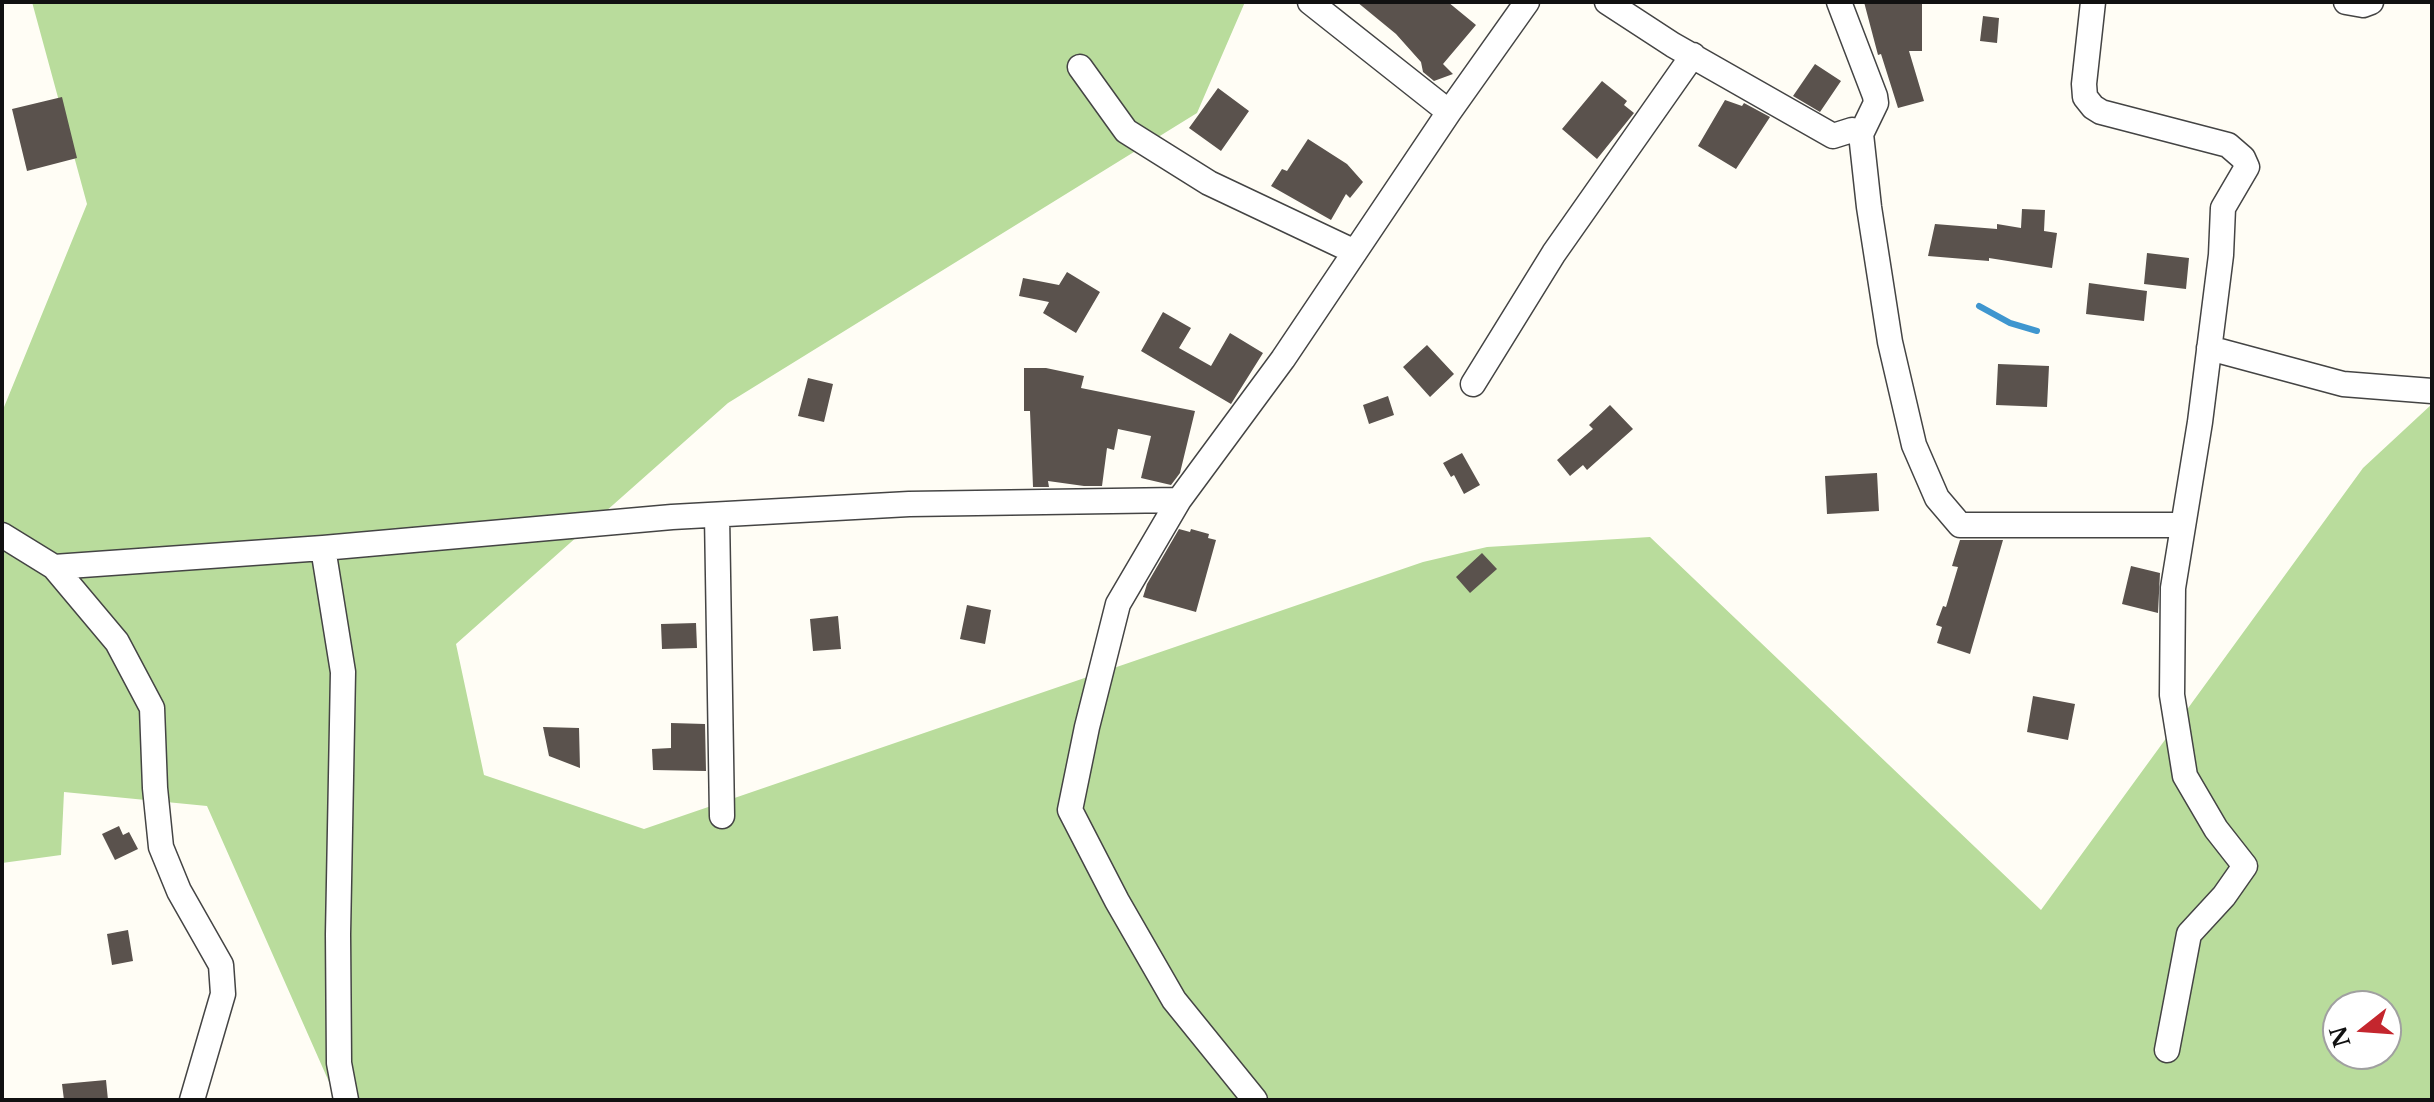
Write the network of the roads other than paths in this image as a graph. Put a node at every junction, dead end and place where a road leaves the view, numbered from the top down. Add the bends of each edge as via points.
1 (1310, 2) edge
2 (1527, 2) edge
3 (1607, 2) edge
4 (1839, 2) edge
5 (2093, 2) edge
6 (2346, 2) edge
7 (2371, 2) edge
8 (1693, 55) junction
9 (1080, 67) dead end
10 (1449, 112) junction
11 (1861, 134) junction
12 (1355, 252) junction
13 (2209, 348) junction
14 (1473, 384) dead end
15 (2432, 391) edge
16 (1179, 500) junction
17 (717, 515) junction
18 (2183, 525) junction
19 (2, 535) edge
20 (323, 548) junction
21 (54, 567) junction
22 (722, 816) dead end
23 (2167, 1050) dead end
24 (192, 1100) edge
25 (346, 1100) edge
26 (1255, 1100) edge

1 - 10 street
2 - 10 street
3 - 8 street
4 - 11 street via 1875,96
5 - 13 street via 2084,84 2093,107 2228,145 2247,167 2223,208
6 - 7 street
8 - 11 street via 1833,136 1852,130
8 - 14 street via 1554,253
9 - 12 street via 1126,131 1209,183
10 - 12 street
11 - 18 street via 1890,342 1914,445 1937,498 1960,525
12 - 16 street
13 - 15 street via 2343,384
13 - 18 street
16 - 17 street via 909,504
16 - 26 street via 1118,604 1070,810 1174,1000
17 - 20 street
17 - 22 street
18 - 23 street via 2173,588 2172,695 2185,776 2245,866 2189,934
19 - 21 street
20 - 21 street
20 - 25 street via 343,672 338,948 339,1063
21 - 24 street via 117,642 152,708 161,847 221,965 223,994

